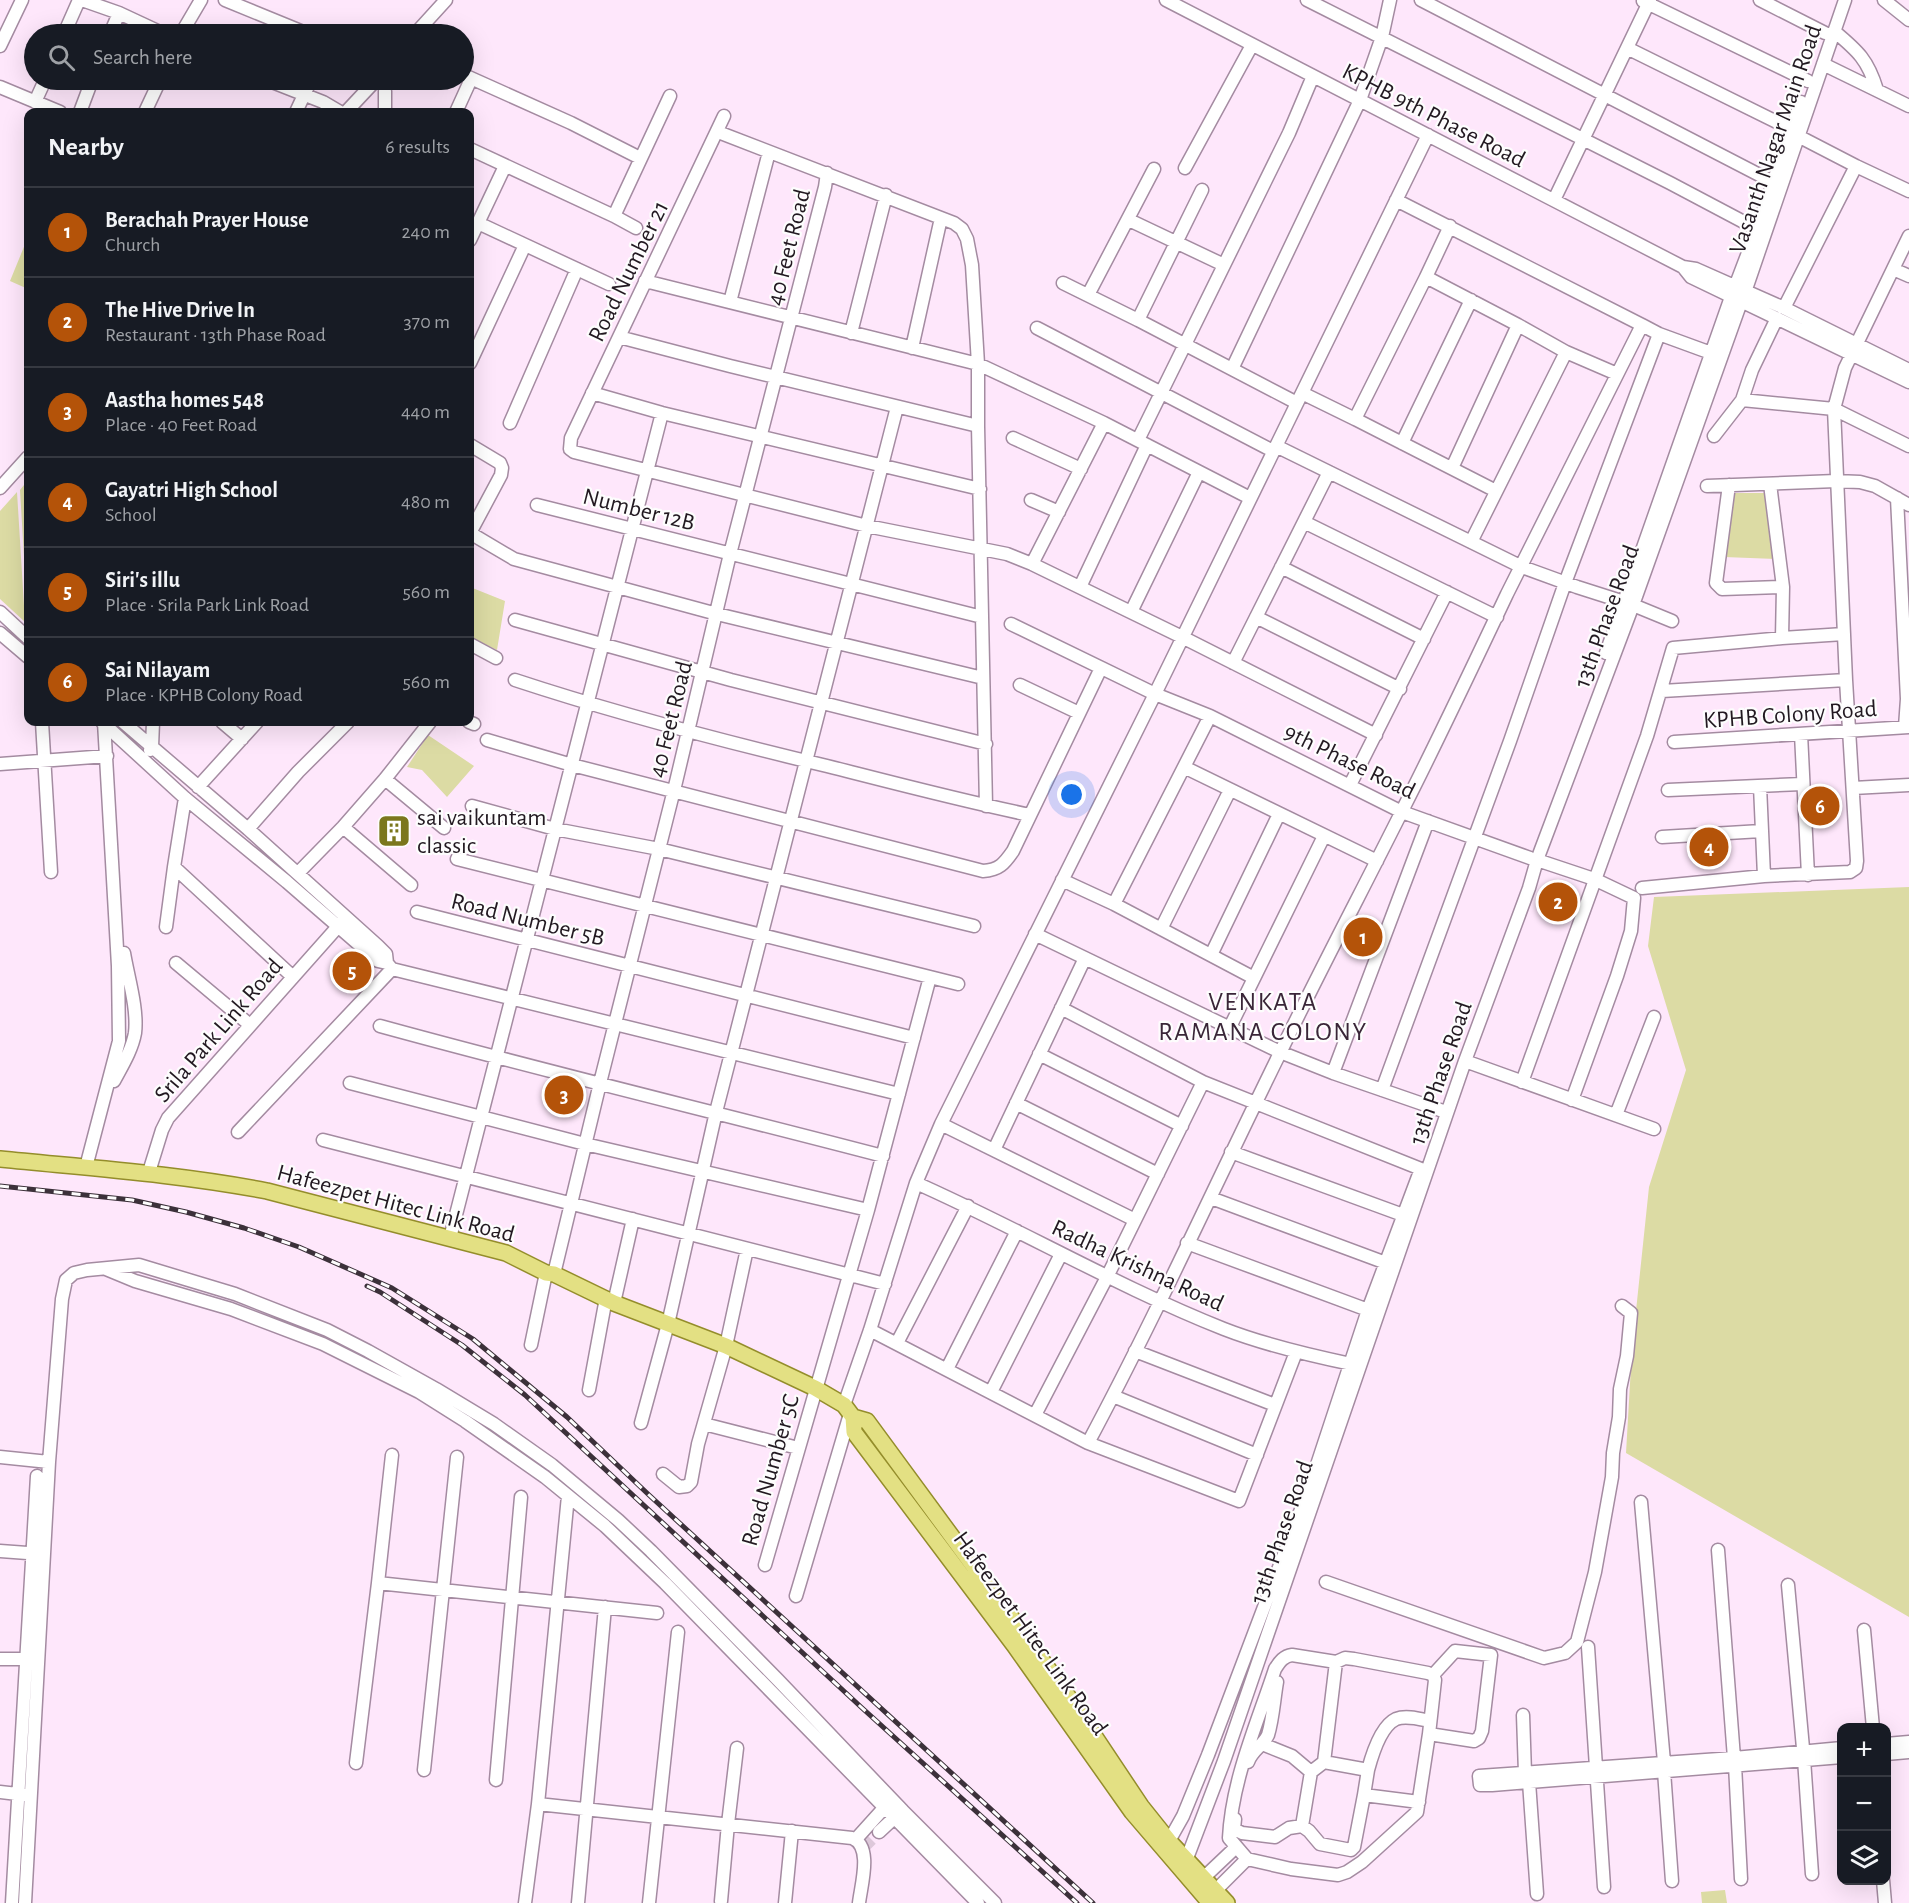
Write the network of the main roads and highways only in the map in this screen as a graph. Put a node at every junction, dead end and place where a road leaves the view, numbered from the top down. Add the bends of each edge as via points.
1 (0, 1159) edge
2 (1211, 1898) edge
3 (1227, 1903) edge

1 - 2 main road, Hafeezpet Hitec Link Road via 149,1172 267,1191 506,1253 815,1388 867,1421 1067,1695 1137,1809
2 - 3 main road, Hafeezpet Hitec Link Road

